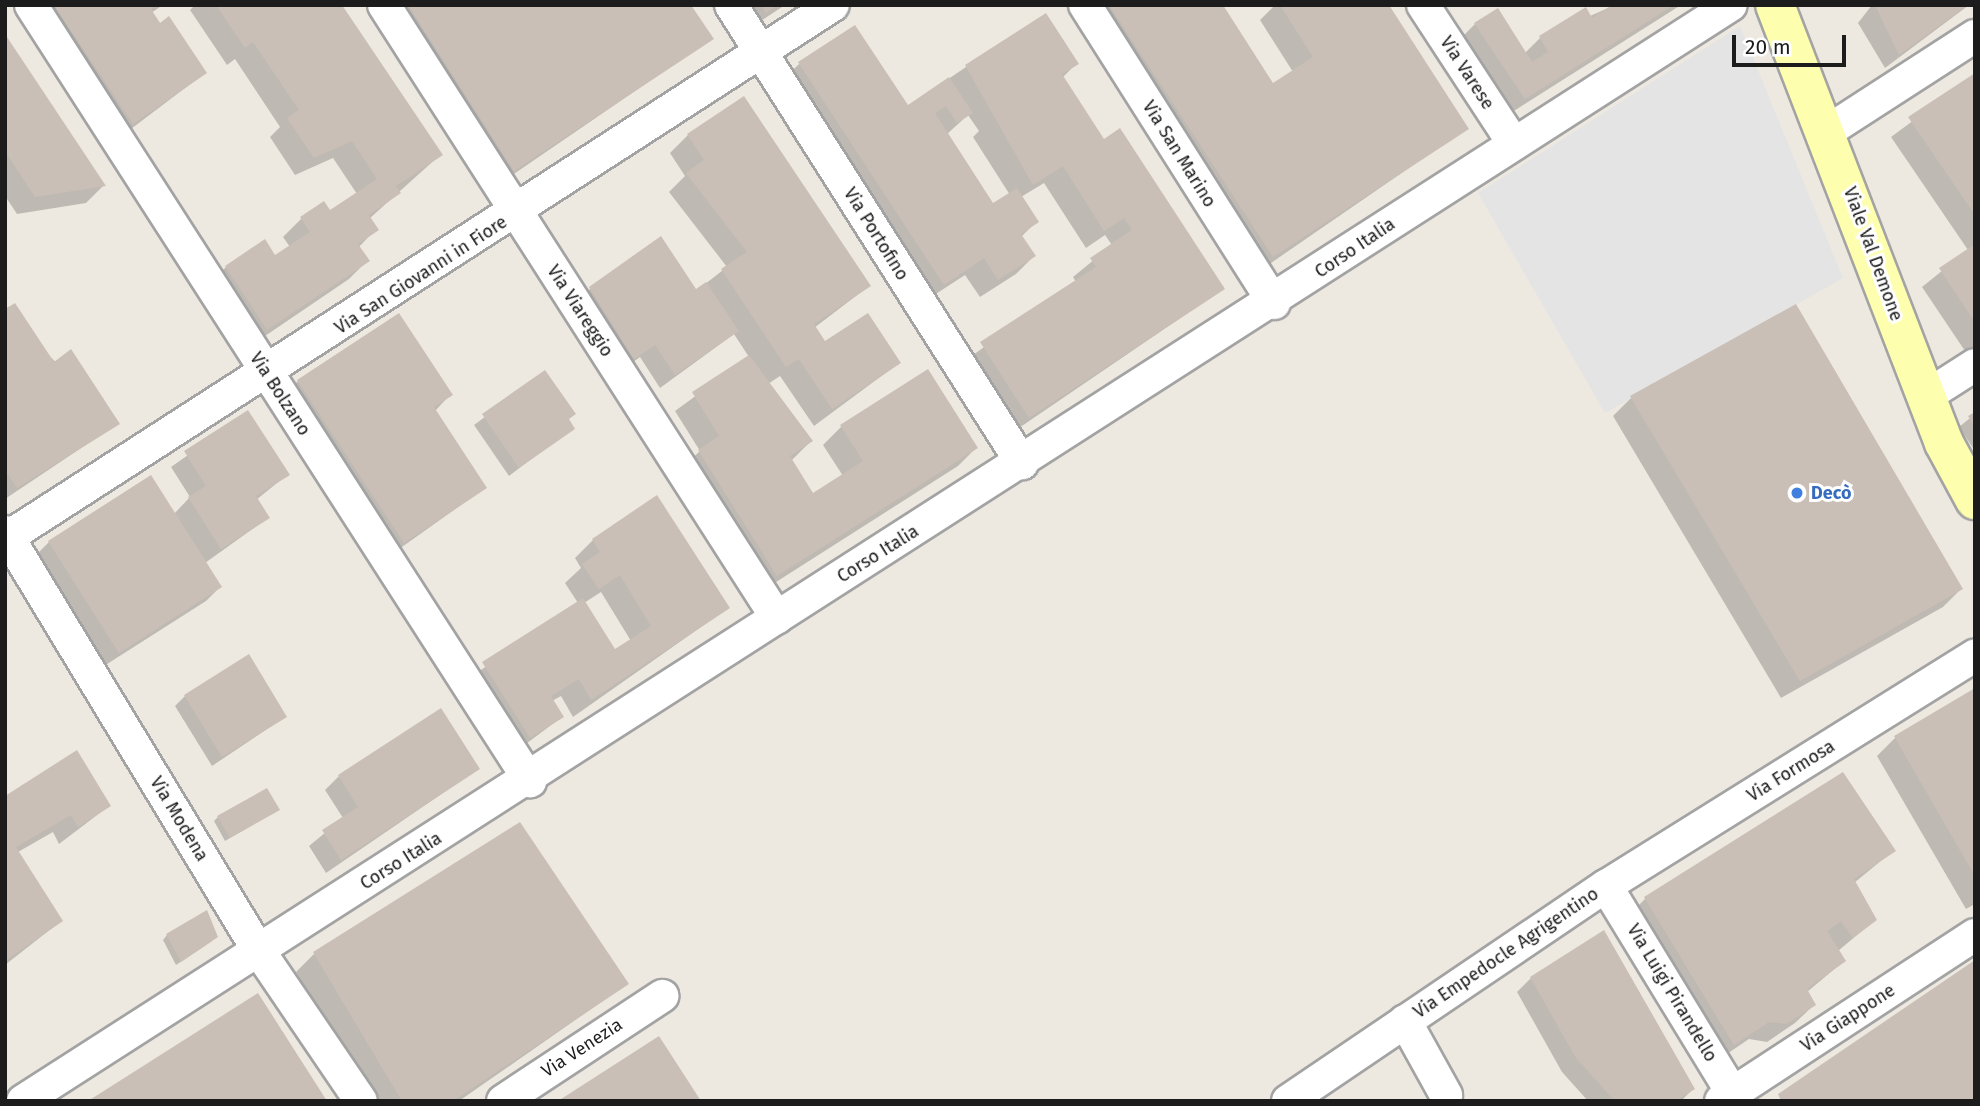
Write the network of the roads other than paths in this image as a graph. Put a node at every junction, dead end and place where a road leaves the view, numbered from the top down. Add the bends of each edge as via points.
1 (31, 5) edge
2 (384, 5) edge
3 (731, 5) edge
4 (832, 5) edge
5 (1085, 5) edge
6 (1423, 5) edge
7 (1731, 5) edge
8 (1775, 5) edge
9 (1975, 36) edge
10 (762, 53) junction
11 (1828, 131) junction
12 (1512, 141) junction
13 (517, 212) junction
14 (1274, 303) junction
15 (1975, 365) edge
16 (267, 374) junction
17 (1925, 397) junction
18 (1021, 463) junction
19 (1975, 500) edge
20 (6, 536) edge
21 (777, 618) junction
22 (1975, 655) edge
23 (530, 781) junction
24 (1606, 886) junction
25 (1975, 935) edge
26 (259, 951) junction
27 (662, 996) dead end
28 (1405, 1021) junction
29 (1447, 1095) dead end
30 (1730, 1098) edge
31 (23, 1101) edge
32 (361, 1101) edge
33 (503, 1101) edge
34 (1288, 1101) edge

1 - 16 street, Via Bolzano
2 - 13 street, Via Viareggio
3 - 10 street, Via Portofino
4 - 10 street, Via San Giovanni in Fiore
5 - 14 street, Via San Marino
6 - 12 street, Via Varese
7 - 12 street, Corso Italia
8 - 11 street, Viale Val Demone
9 - 11 street
10 - 13 street, Via San Giovanni in Fiore
10 - 18 street, Via Portofino
11 - 17 street, Viale Val Demone
12 - 14 street, Corso Italia
13 - 16 street, Via San Giovanni in Fiore
13 - 21 street, Via Viareggio
14 - 18 street, Corso Italia
15 - 17 street
16 - 20 street, Via San Giovanni in Fiore
16 - 23 street, Via Bolzano
17 - 19 street, Viale Val Demone
18 - 21 street, Corso Italia
20 - 26 street, Via Modena
21 - 23 street, Corso Italia
22 - 24 street, Via Formosa
23 - 26 street, Corso Italia
24 - 28 street, Via Empedocle Agrigentino
24 - 30 street, Via Luigi Pirandello
25 - 30 street, Via Giappone
26 - 31 street, Corso Italia
26 - 32 street, Via Modena
27 - 33 street, Via Venezia
28 - 29 street, Via Empedocle Agrigentino
28 - 34 street, Via Empedocle Agrigentino

